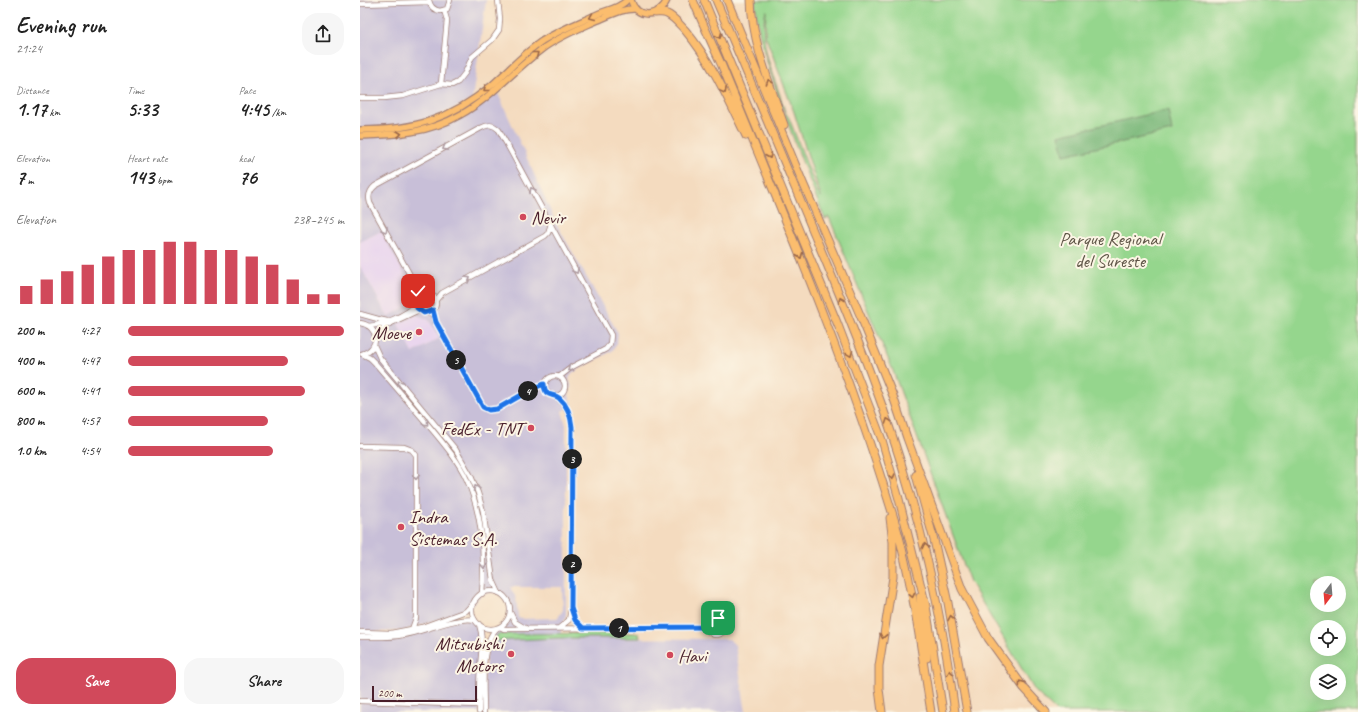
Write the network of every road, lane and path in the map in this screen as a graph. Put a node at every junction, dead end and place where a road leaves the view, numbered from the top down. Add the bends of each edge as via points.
1 (450, 0) edge
2 (498, 0) edge
3 (627, 0) edge
4 (632, 0) edge
5 (667, 0) edge
6 (693, 0) edge
7 (704, 0) edge
8 (716, 0) edge
9 (727, 0) edge
10 (751, 0) edge
11 (429, 1) edge
12 (360, 4) edge
13 (636, 9) junction
14 (444, 10) junction
15 (655, 13) junction
16 (441, 84) junction
17 (360, 98) edge
18 (360, 130) edge
19 (360, 136) edge
20 (810, 198) junction
21 (785, 220) junction
22 (551, 224) junction
23 (545, 236) junction
24 (558, 237) junction
25 (418, 296) junction
26 (436, 300) junction
27 (416, 304) junction
28 (419, 310) junction
29 (433, 310) junction
30 (360, 314) edge
31 (389, 321) junction
32 (360, 324) edge
33 (368, 326) junction
34 (375, 337) junction
35 (374, 345) junction
36 (361, 354) edge
37 (558, 377) junction
38 (544, 384) junction
39 (563, 393) junction
40 (556, 396) junction
41 (564, 404) junction
42 (907, 438) junction
43 (360, 446) edge
44 (884, 490) junction
45 (920, 583) junction
46 (499, 593) junction
47 (482, 594) junction
48 (475, 601) junction
49 (571, 608) junction
50 (510, 612) junction
51 (416, 618) junction
52 (477, 622) junction
53 (707, 627) dead end
54 (498, 628) junction
55 (559, 628) junction
56 (583, 628) junction
57 (412, 629) junction
58 (423, 629) junction
59 (526, 629) junction
60 (360, 632) edge
61 (360, 637) edge
62 (484, 695) junction
63 (360, 701) edge
64 (479, 705) junction
65 (480, 712) edge
66 (483, 712) edge
67 (882, 712) edge
68 (931, 712) edge
69 (943, 712) edge
70 (955, 712) edge
71 (967, 712) edge
72 (1046, 712) edge

1 - 14 street via 449,6
2 - 16 street via 500,24 496,35 472,57 458,82 452,85
3 -> 18 main road via 541,41 492,85 455,111 436,119 400,128
4 - 13 main road
5 - 15 main road via 661,10
6 - 21 highway
7 -> 45 highway via 838,325 882,440
70 -> 8 highway via 938,603 893,436 850,322
9 - 20 highway
20 -> 10 highway via 758,50 753,29
11 - 12 street
11 - 14 street via 436,10
13 - 15 main road via 646,14
19 -> 13 main road via 413,132 452,119 478,104 538,52 564,35 619,12
14 - 16 street via 446,20
15 -> 21 highway via 667,14 674,19 695,42 708,62 729,100
16 - 17 street via 403,96
20 - 42 highway via 893,396
21 -> 44 highway via 845,372
22 - 23 street
22 - 24 street
22 -> 25 street via 499,130 493,125 481,128 375,186 370,192 370,202 415,284
23 - 24 street
26 -> 23 street via 442,293
24 -> 37 street via 612,338 606,349
25 - 26 street via 430,293
25 - 27 street
26 - 29 street
27 - 28 street
27 - 31 street via 412,309
28 - 29 street via 424,313
28 - 34 street via 386,326
29 - 38 street via 436,322 485,409 497,409
30 - 31 street
31 - 33 street
32 - 33 street
33 - 34 street
34 - 35 street
35 - 36 street
46 -> 35 street via 493,580 483,512 471,476 456,450 380,358
36 -> 47 street via 375,363 429,426 451,453 466,479 475,501 481,533 484,566
37 - 38 street via 550,377
37 - 39 street via 565,384
38 - 40 street via 547,394
39 - 40 street
39 - 41 street
40 - 41 street
41 - 49 street via 570,415 572,427
71 -> 42 highway via 948,603
72 -> 42 highway via 1024,688 988,638 962,589
43 -> 51 street via 404,447 412,450 416,456
44 -> 67 highway via 894,562 892,591 878,666
44 -> 68 highway via 897,529 914,607
45 - 68 highway
45 - 69 highway via 932,634
46 - 47 street
46 - 50 street via 508,601
47 - 48 street
48 - 52 street via 473,614
48 - 58 street via 466,611
49 - 55 street via 569,620
49 - 56 street via 575,620
50 - 54 street via 506,622
50 - 59 street via 515,622
51 - 57 street
51 - 58 street
52 - 54 street via 484,628
52 - 58 street via 459,619
52 - 64 street via 482,633
53 - 56 street
54 - 59 street
54 - 62 street via 491,635 488,645 484,669
55 - 56 street
55 - 59 street
57 - 58 street
57 - 60 street via 392,633
58 - 61 street via 392,637
62 - 64 street
62 - 66 street
63 - 64 street
64 - 65 street
64 - 66 street

